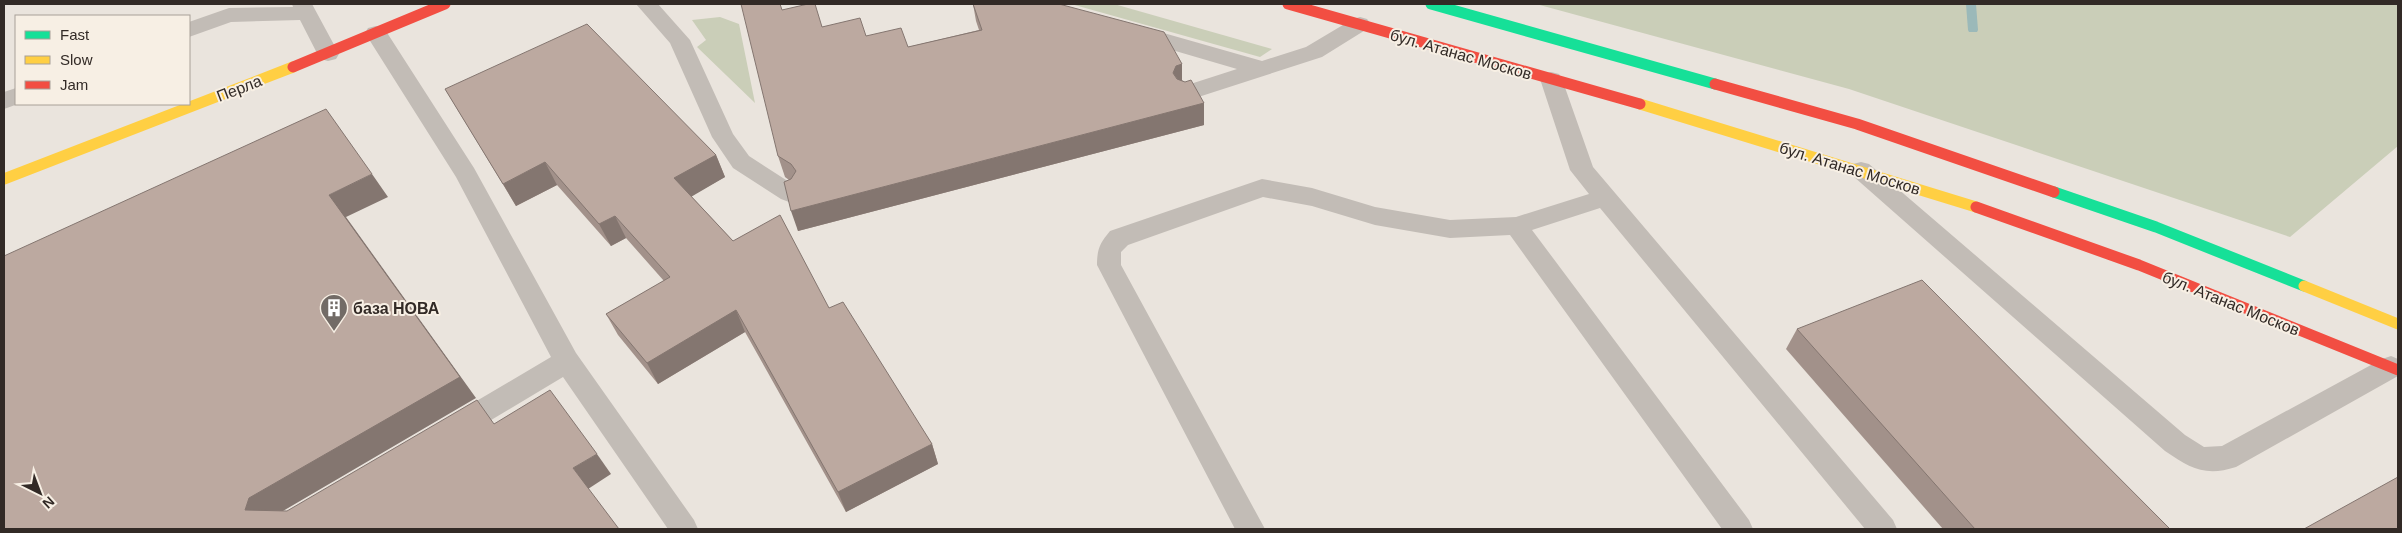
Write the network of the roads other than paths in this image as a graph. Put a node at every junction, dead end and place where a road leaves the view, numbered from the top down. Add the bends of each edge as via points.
1 (445, 4) edge
2 (646, 4) edge
3 (1288, 4) edge
4 (1431, 4) edge
5 (304, 8) edge
6 (1360, 24) junction
7 (1123, 28) edge
8 (190, 30) edge
9 (376, 33) junction
10 (328, 54) junction
11 (1263, 69) junction
12 (1551, 79) junction
13 (1182, 85) edge
14 (1862, 170) junction
15 (27, 171) junction
16 (4, 174) edge
17 (4, 179) edge
18 (786, 184) edge
19 (1605, 198) junction
20 (1516, 226) junction
21 (2398, 324) edge
22 (567, 362) junction
23 (2394, 368) edge
24 (433, 440) edge
25 (684, 529) edge
26 (1250, 529) edge
27 (1739, 529) edge
28 (1882, 529) edge

1 - 9 main road, Перла
2 - 18 lane via 679,40 708,106 753,158
3 - 6 main road, бул. Атанас Москов
4 - 21 main road via 1856,124 2156,227
5 - 8 lane via 229,14
5 - 10 lane
6 - 11 lane via 1314,52
6 - 12 main road, бул. Атанас Москов
7 - 11 lane
9 - 10 main road, Перла
9 - 22 lane via 466,174
10 - 15 main road, Перла
11 - 13 lane
12 - 14 main road, бул. Атанас Москов
12 - 19 lane via 1582,170
14 - 23 main road, бул. Атанас Москов via 2112,255
14 - 23 lane via 2175,443 2200,459 2226,458
15 - 16 lane
15 - 17 main road, Перла
19 - 20 lane
19 - 28 lane
20 - 26 lane via 1450,229 1375,216 1312,197 1262,188 1128,234 1113,244 1107,258 1109,265
20 - 27 lane
22 - 24 lane
22 - 25 lane

